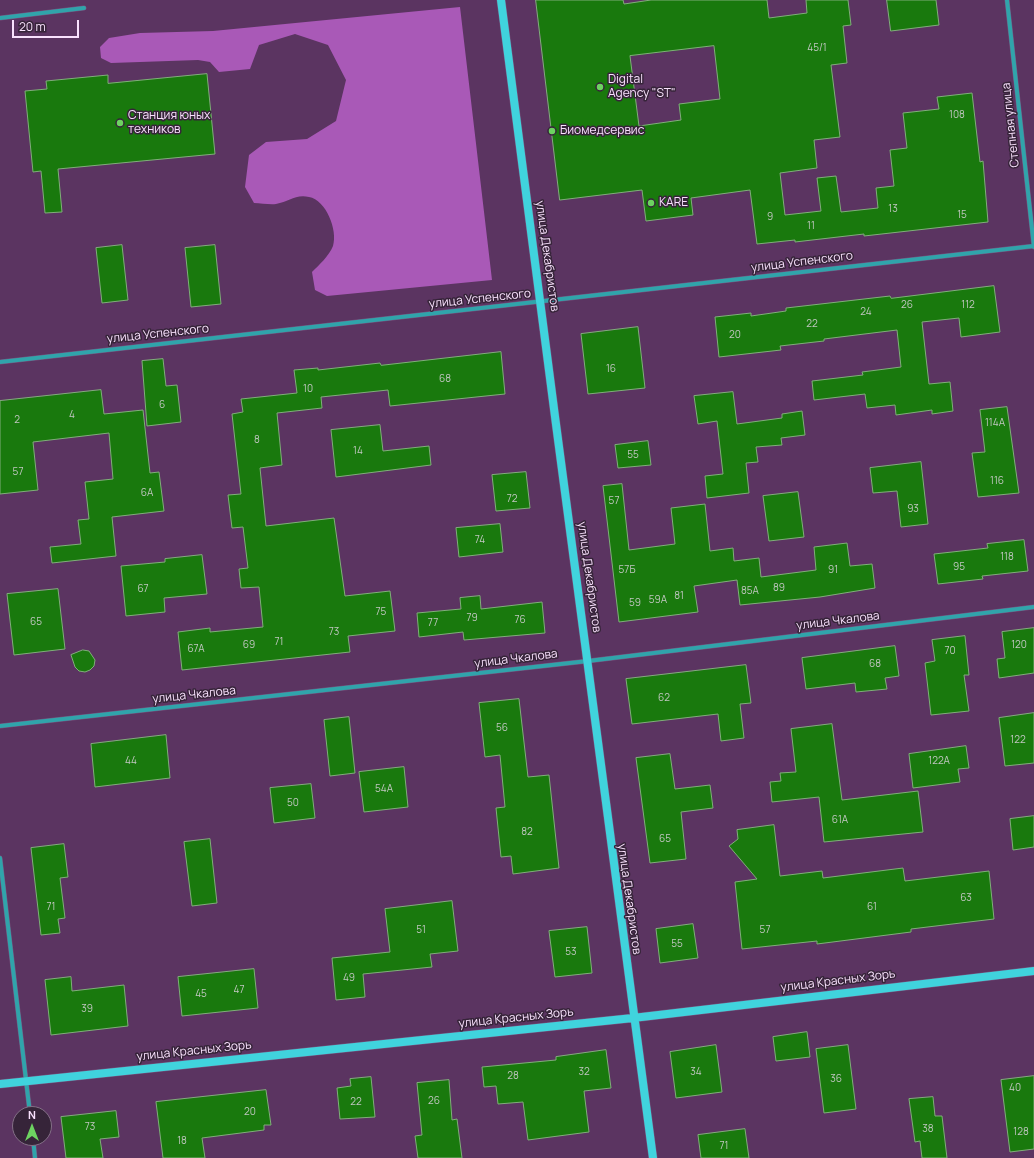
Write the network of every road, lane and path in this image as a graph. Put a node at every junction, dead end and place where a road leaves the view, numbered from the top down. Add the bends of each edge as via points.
1 (501, 0) edge
2 (1007, 0) edge
3 (84, 8) dead end
4 (0, 18) edge
5 (1034, 246) edge
6 (541, 302) junction
7 (0, 362) edge
8 (1034, 607) edge
9 (588, 661) junction
10 (0, 726) edge
11 (0, 858) edge
12 (1034, 971) edge
13 (633, 1018) junction
14 (26, 1081) junction
15 (0, 1084) edge
16 (29, 1106) edge
17 (33, 1146) edge
18 (35, 1158) edge
19 (653, 1158) edge

1 - 6 street, улица Декабристов
2 - 5 street, Степная улица
3 - 4 street
5 - 6 street, улица Успенского
6 - 7 street, улица Успенского
6 - 9 street, улица Декабристов
8 - 9 street, улица Чкалова
9 - 10 street, улица Чкалова
9 - 13 street, улица Декабристов
11 - 14 street
12 - 13 street, улица Красных Зорь
13 - 14 street, улица Красных Зорь
13 - 19 street, улица Декабристов
14 - 15 street, улица Красных Зорь
14 - 16 street
17 - 18 street

